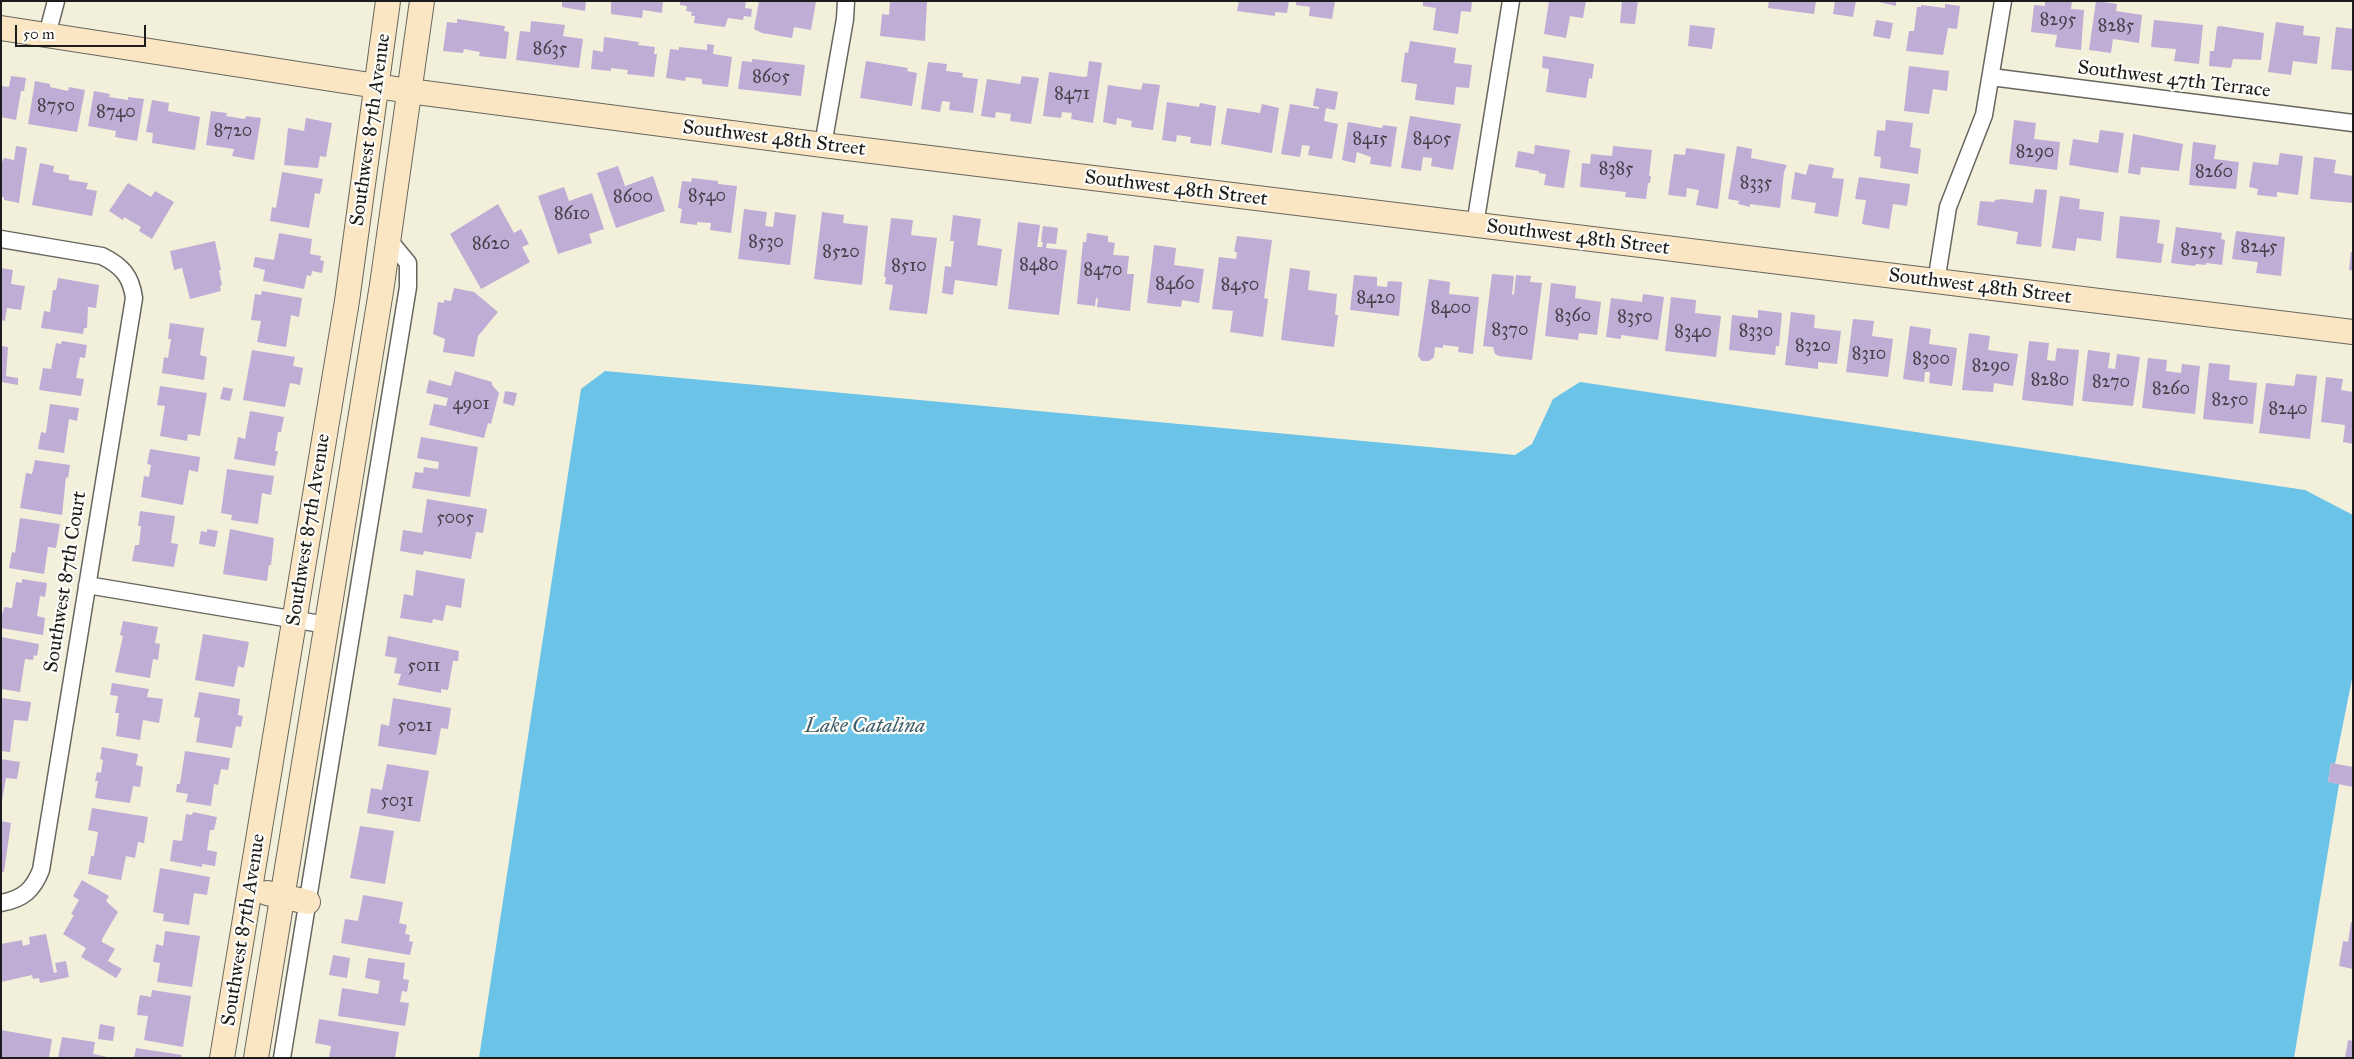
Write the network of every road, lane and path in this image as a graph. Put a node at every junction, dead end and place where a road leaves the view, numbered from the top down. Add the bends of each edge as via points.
1 (56, 1) edge
2 (388, 1) edge
3 (422, 1) edge
4 (846, 1) edge
5 (1511, 1) edge
6 (2003, 1) edge
7 (1, 28) edge
8 (47, 35) junction
9 (1991, 77) junction
10 (377, 86) junction
11 (409, 91) junction
12 (2353, 123) edge
13 (823, 145) junction
14 (1476, 225) junction
15 (1, 239) edge
16 (389, 240) junction
17 (1936, 282) junction
18 (2353, 332) edge
19 (87, 585) junction
20 (294, 619) junction
21 (327, 625) junction
22 (250, 890) junction
23 (283, 897) junction
24 (1, 902) edge
25 (308, 902) junction
26 (222, 1058) edge
27 (256, 1058) edge
28 (282, 1058) edge

1 - 8 street
2 - 10 street, Southwest 87th Avenue
3 - 11 street, Southwest 87th Avenue
4 - 13 street
5 - 14 street
6 - 9 street
7 - 8 street, Southwest 48th Street
8 - 10 street, Southwest 48th Street
9 - 12 street, Southwest 47th Terrace
9 - 17 street via 1979,131 1948,207
10 - 11 street, Southwest 48th Street
10 - 20 street, Southwest 87th Avenue via 345,311
11 - 13 street, Southwest 48th Street
11 - 16 street, Southwest 87th Avenue
13 - 14 street, Southwest 48th Street
14 - 17 street, Southwest 48th Street
15 - 19 street, Southwest 87th Court via 102,256 127,273 132,284 133,313
16 - 21 street, Southwest 87th Avenue
16 - 25 street, Southwest 87th Avenue via 408,263 408,287
17 - 18 street, Southwest 48th Street
19 - 20 street
19 - 24 street, Southwest 87th Court via 44,855 36,884 26,895 14,901
20 - 21 street
20 - 22 street, Southwest 87th Avenue
21 - 23 street, Southwest 87th Avenue
22 - 23 street
22 - 26 street, Southwest 87th Avenue
23 - 25 street
23 - 27 street, Southwest 87th Avenue
25 - 28 street, Southwest 87th Avenue

